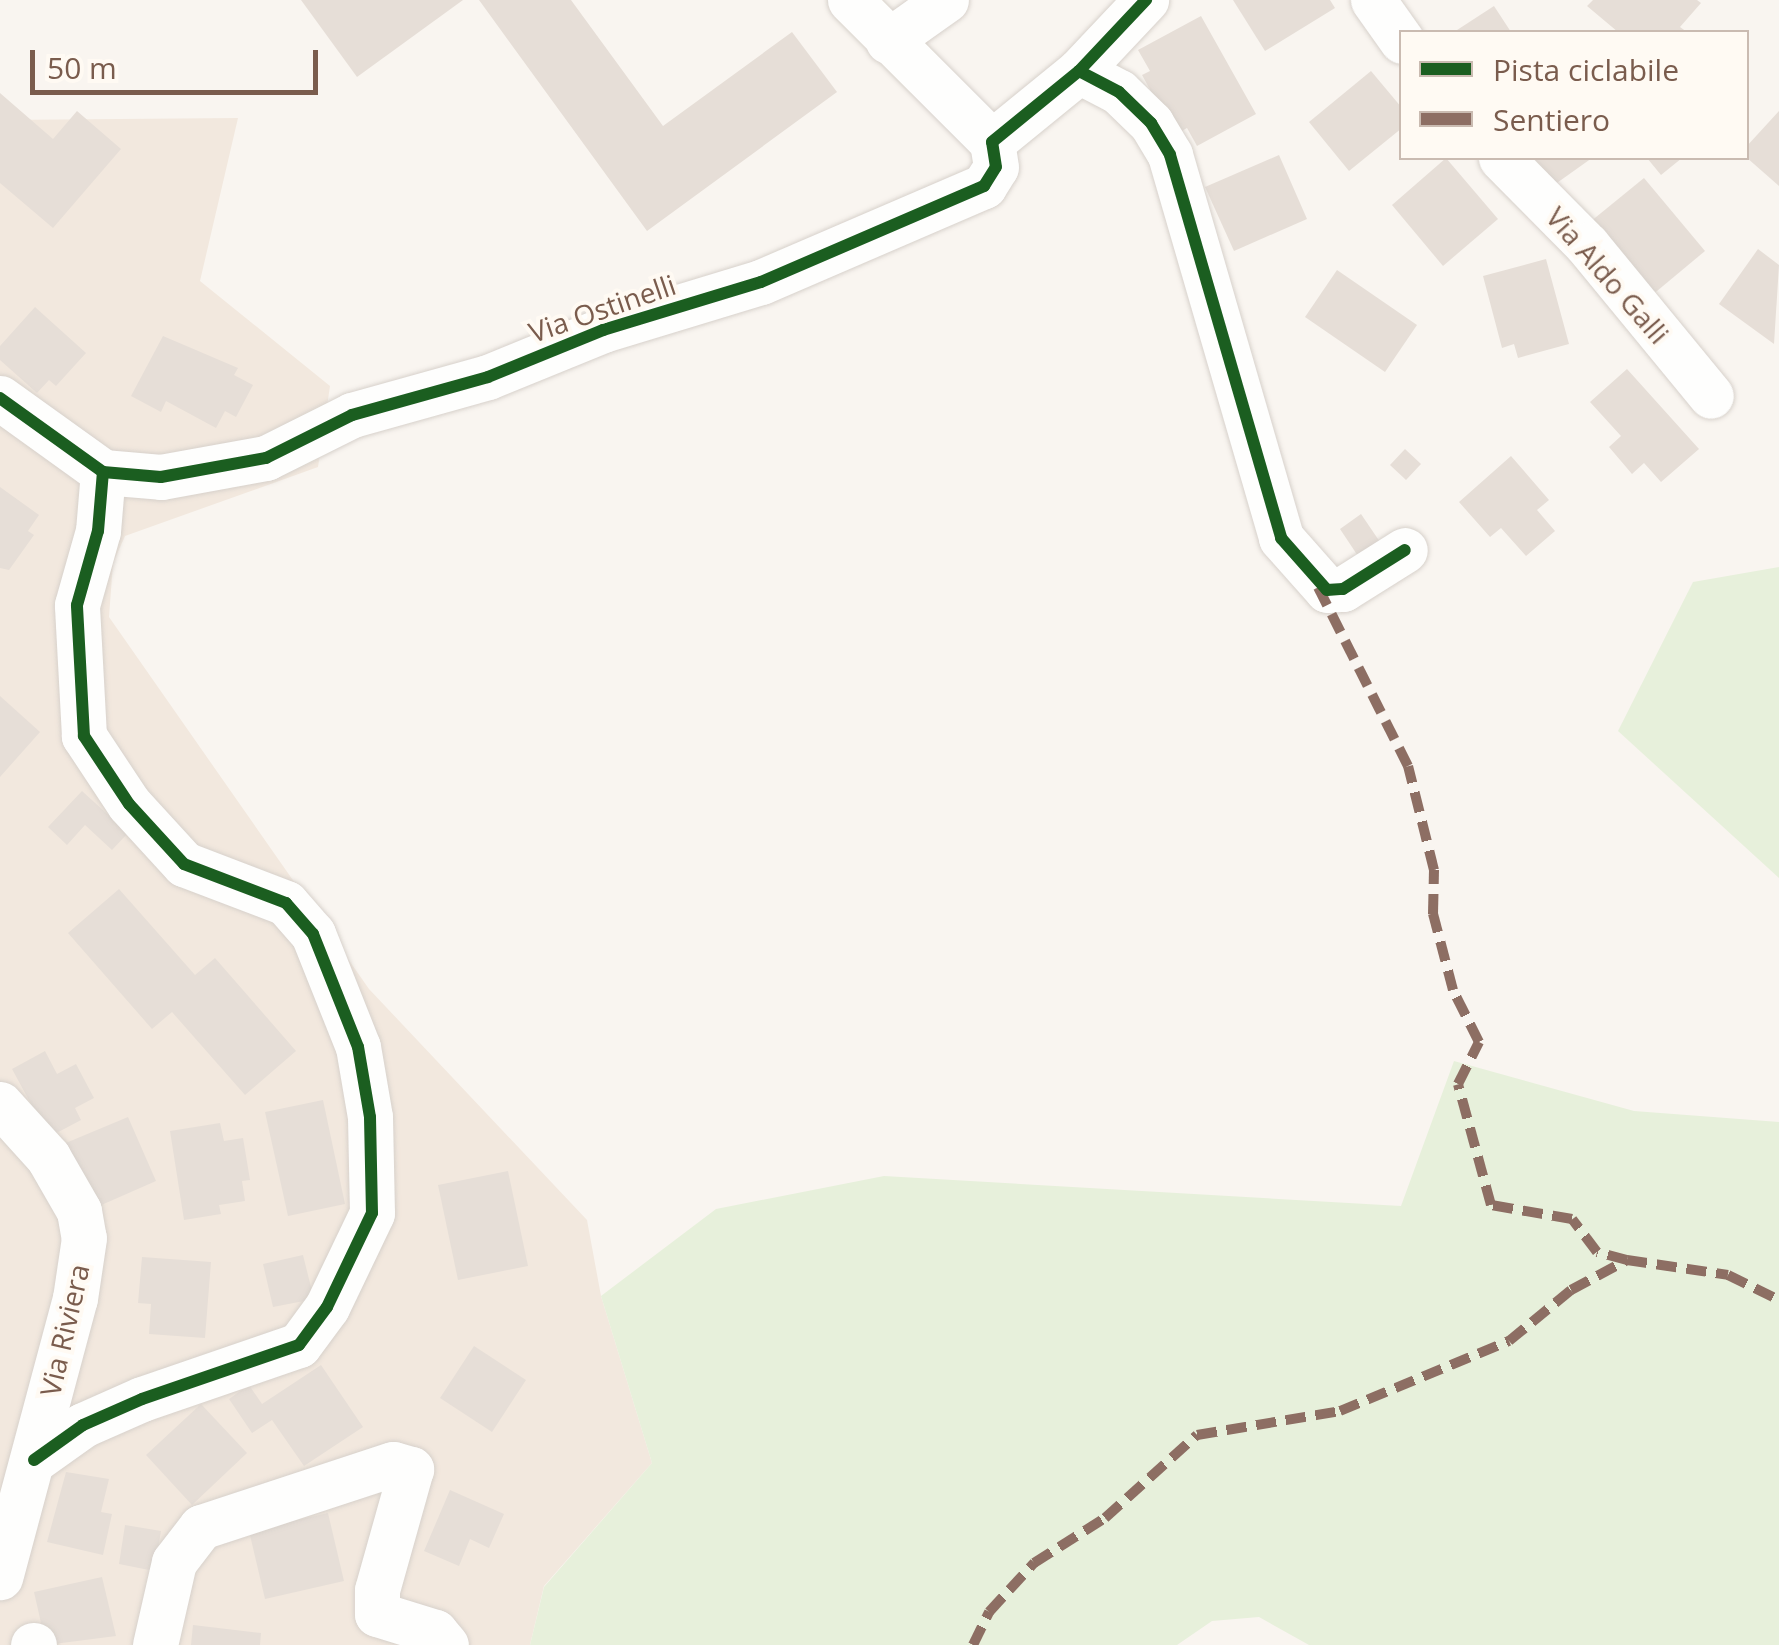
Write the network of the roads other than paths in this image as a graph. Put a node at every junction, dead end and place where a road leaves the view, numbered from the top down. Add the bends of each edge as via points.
1 (850, 0) edge
2 (946, 0) edge
3 (1146, 0) edge
4 (1373, 0) edge
5 (1399, 37) edge
6 (888, 41) junction
7 (1079, 72) junction
8 (992, 142) junction
9 (1503, 160) edge
10 (1711, 396) dead end
11 (0, 398) edge
12 (103, 472) junction
13 (1405, 550) dead end
14 (0, 1104) edge
15 (34, 1460) junction
16 (0, 1577) edge
17 (155, 1645) edge
18 (446, 1645) edge

1 - 6 street
2 - 6 street
3 - 7 street
4 - 5 street
6 - 8 street
7 - 8 street
7 - 13 street via 1119,92 1151,123 1170,155 1282,538 1327,590 1343,589
8 - 12 street, Via Ostinelli via 996,166 984,186 761,282 603,330 488,377 352,415 266,458 161,477
9 - 10 street, Via Aldo Galli via 1587,245
11 - 12 street
12 - 15 street via 98,531 77,605 84,736 129,804 184,864 286,903 313,934 358,1047 370,1117 372,1213 327,1307 299,1345 82,1425
14 - 15 street, Via Riviera via 48,1157 80,1211 84,1238
15 - 16 street, Via Riviera
17 - 18 street via 174,1562 201,1527 393,1464 410,1468 378,1590 378,1614 435,1632

